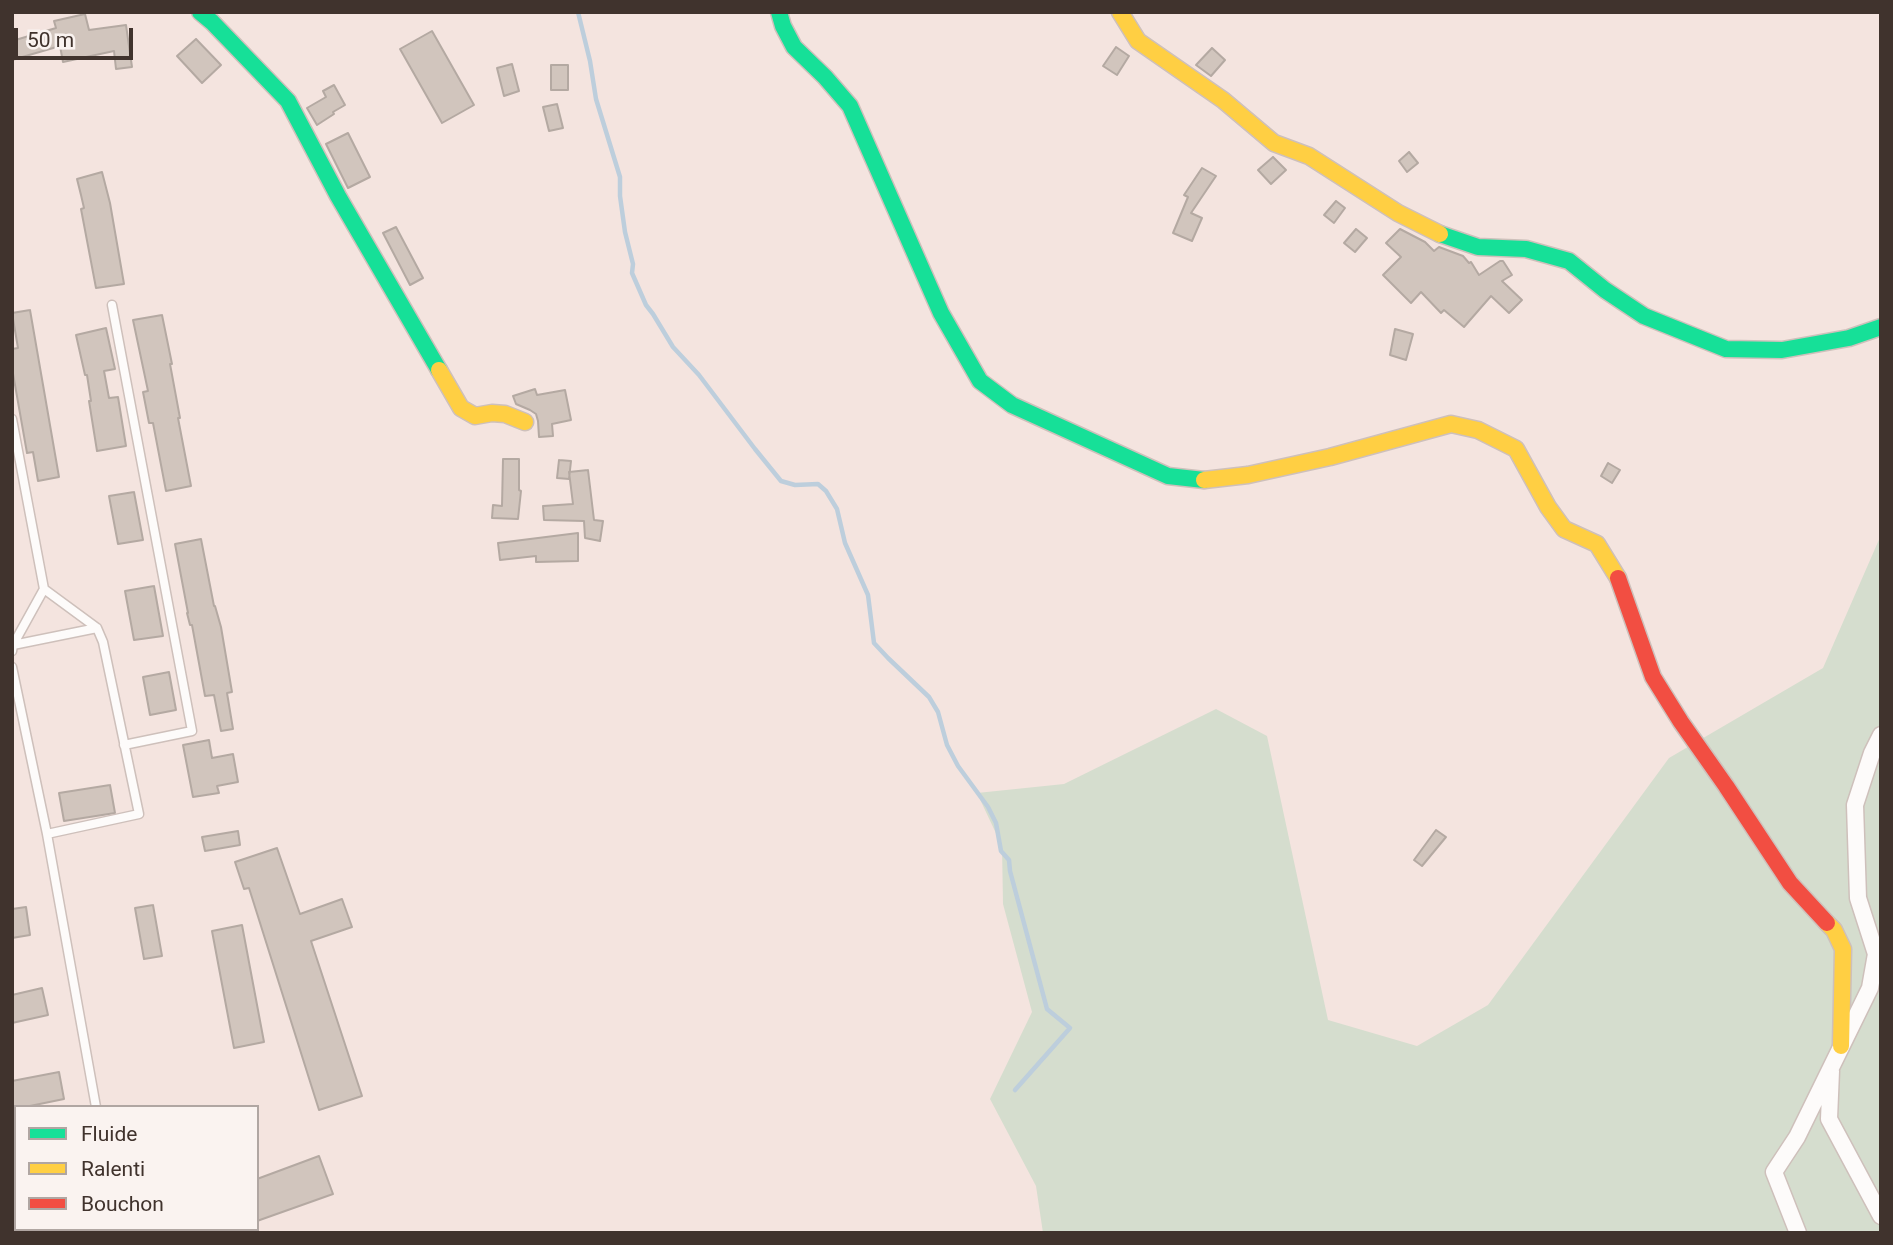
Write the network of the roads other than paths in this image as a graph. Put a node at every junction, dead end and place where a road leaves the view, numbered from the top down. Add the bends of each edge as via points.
1 (200, 12) edge
2 (779, 12) edge
3 (1120, 12) edge
4 (112, 306) dead end
5 (1881, 327) edge
6 (12, 419) edge
7 (525, 422) dead end
8 (44, 589) junction
9 (97, 628) junction
10 (13, 645) edge
11 (12, 650) edge
12 (12, 667) edge
13 (1881, 735) edge
14 (124, 745) junction
15 (47, 834) junction
16 (1840, 1046) junction
17 (1832, 1063) junction
18 (96, 1105) edge
19 (1881, 1216) edge
20 (1798, 1233) edge

1 - 7 street via 288,102 461,408 475,416 492,413
2 - 16 street via 794,47 850,106 941,313 980,381 1012,405 1168,476 1201,480 1330,457 1451,424 1478,430 1516,449 1564,529 1597,544 1616,573 1653,677 1790,883 1834,930 1843,949
3 - 5 street via 1138,41 1223,100 1274,143 1309,156 1433,231 1478,247 1526,249 1569,261 1644,316 1726,349 1782,350
4 - 14 lane via 192,731
6 - 8 lane
8 - 9 lane
8 - 10 lane
9 - 10 lane
9 - 14 lane
10 - 11 lane
12 - 15 lane
13 - 16 street via 1855,805 1858,898 1876,954 1870,988
14 - 15 lane via 139,814
15 - 18 lane
16 - 17 street
17 - 19 street via 1829,1119
17 - 20 street via 1797,1137 1774,1172

